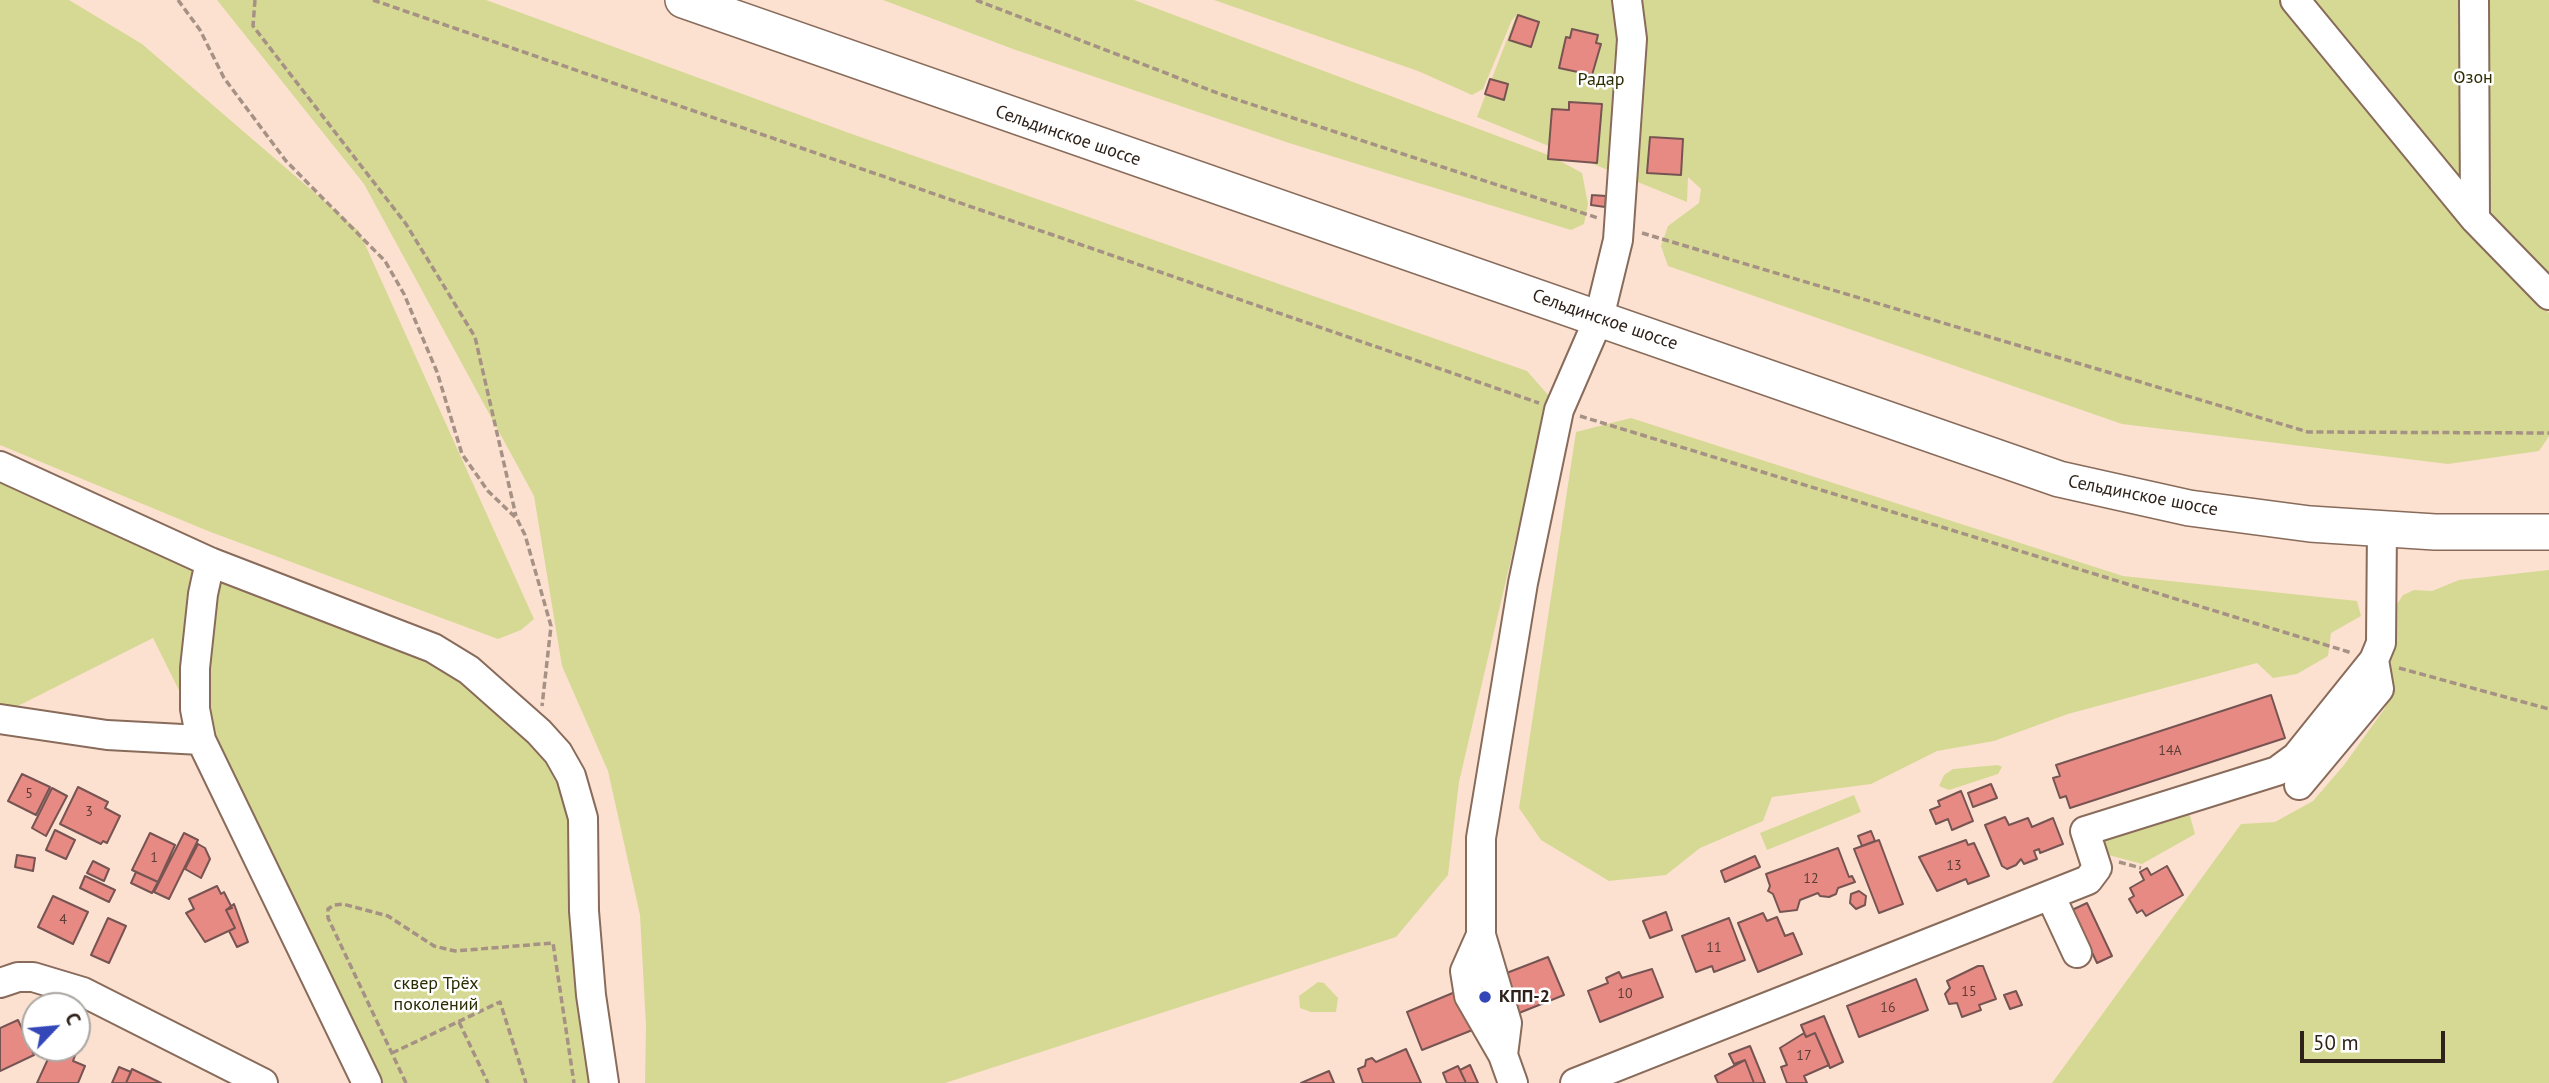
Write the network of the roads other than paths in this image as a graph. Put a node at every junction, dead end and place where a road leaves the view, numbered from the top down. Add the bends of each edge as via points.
1 (683, 0) edge
2 (1627, 0) edge
3 (2295, 0) edge
4 (2474, 0) edge
5 (2314, 11) edge
6 (2475, 219) junction
7 (2549, 295) edge
8 (1599, 318) junction
9 (0, 466) edge
10 (2382, 528) junction
11 (2549, 532) edge
12 (210, 562) junction
13 (2374, 660) junction
14 (0, 719) edge
15 (201, 740) junction
16 (2299, 785) dead end
17 (2050, 895) junction
18 (2077, 953) dead end
19 (0, 983) edge
20 (263, 1083) edge
21 (367, 1083) edge
22 (604, 1083) edge
23 (1513, 1083) edge
24 (1575, 1083) edge

1 - 8 main road, Сельдинское шоссе
2 - 8 street via 1632,38 1620,225
3 - 5 street
4 - 6 street
5 - 6 street
6 - 7 street
8 - 10 main road, Сельдинское шоссе via 2059,479 2189,508
8 - 23 street via 1559,410 1522,583 1481,838 1481,935 1465,971 1480,1020 1503,1055
9 - 12 street
10 - 11 main road, Сельдинское шоссе
10 - 13 street via 2381,643
12 - 15 street via 195,668
12 - 22 street via 433,648 469,670 558,753 581,808 590,995
13 - 16 street via 2379,689
13 - 17 street via 2286,765 2265,777 2085,831 2097,864 2095,875
14 - 15 street via 107,736
15 - 21 street
17 - 18 street
17 - 24 street
19 - 20 street via 33,977 83,992

